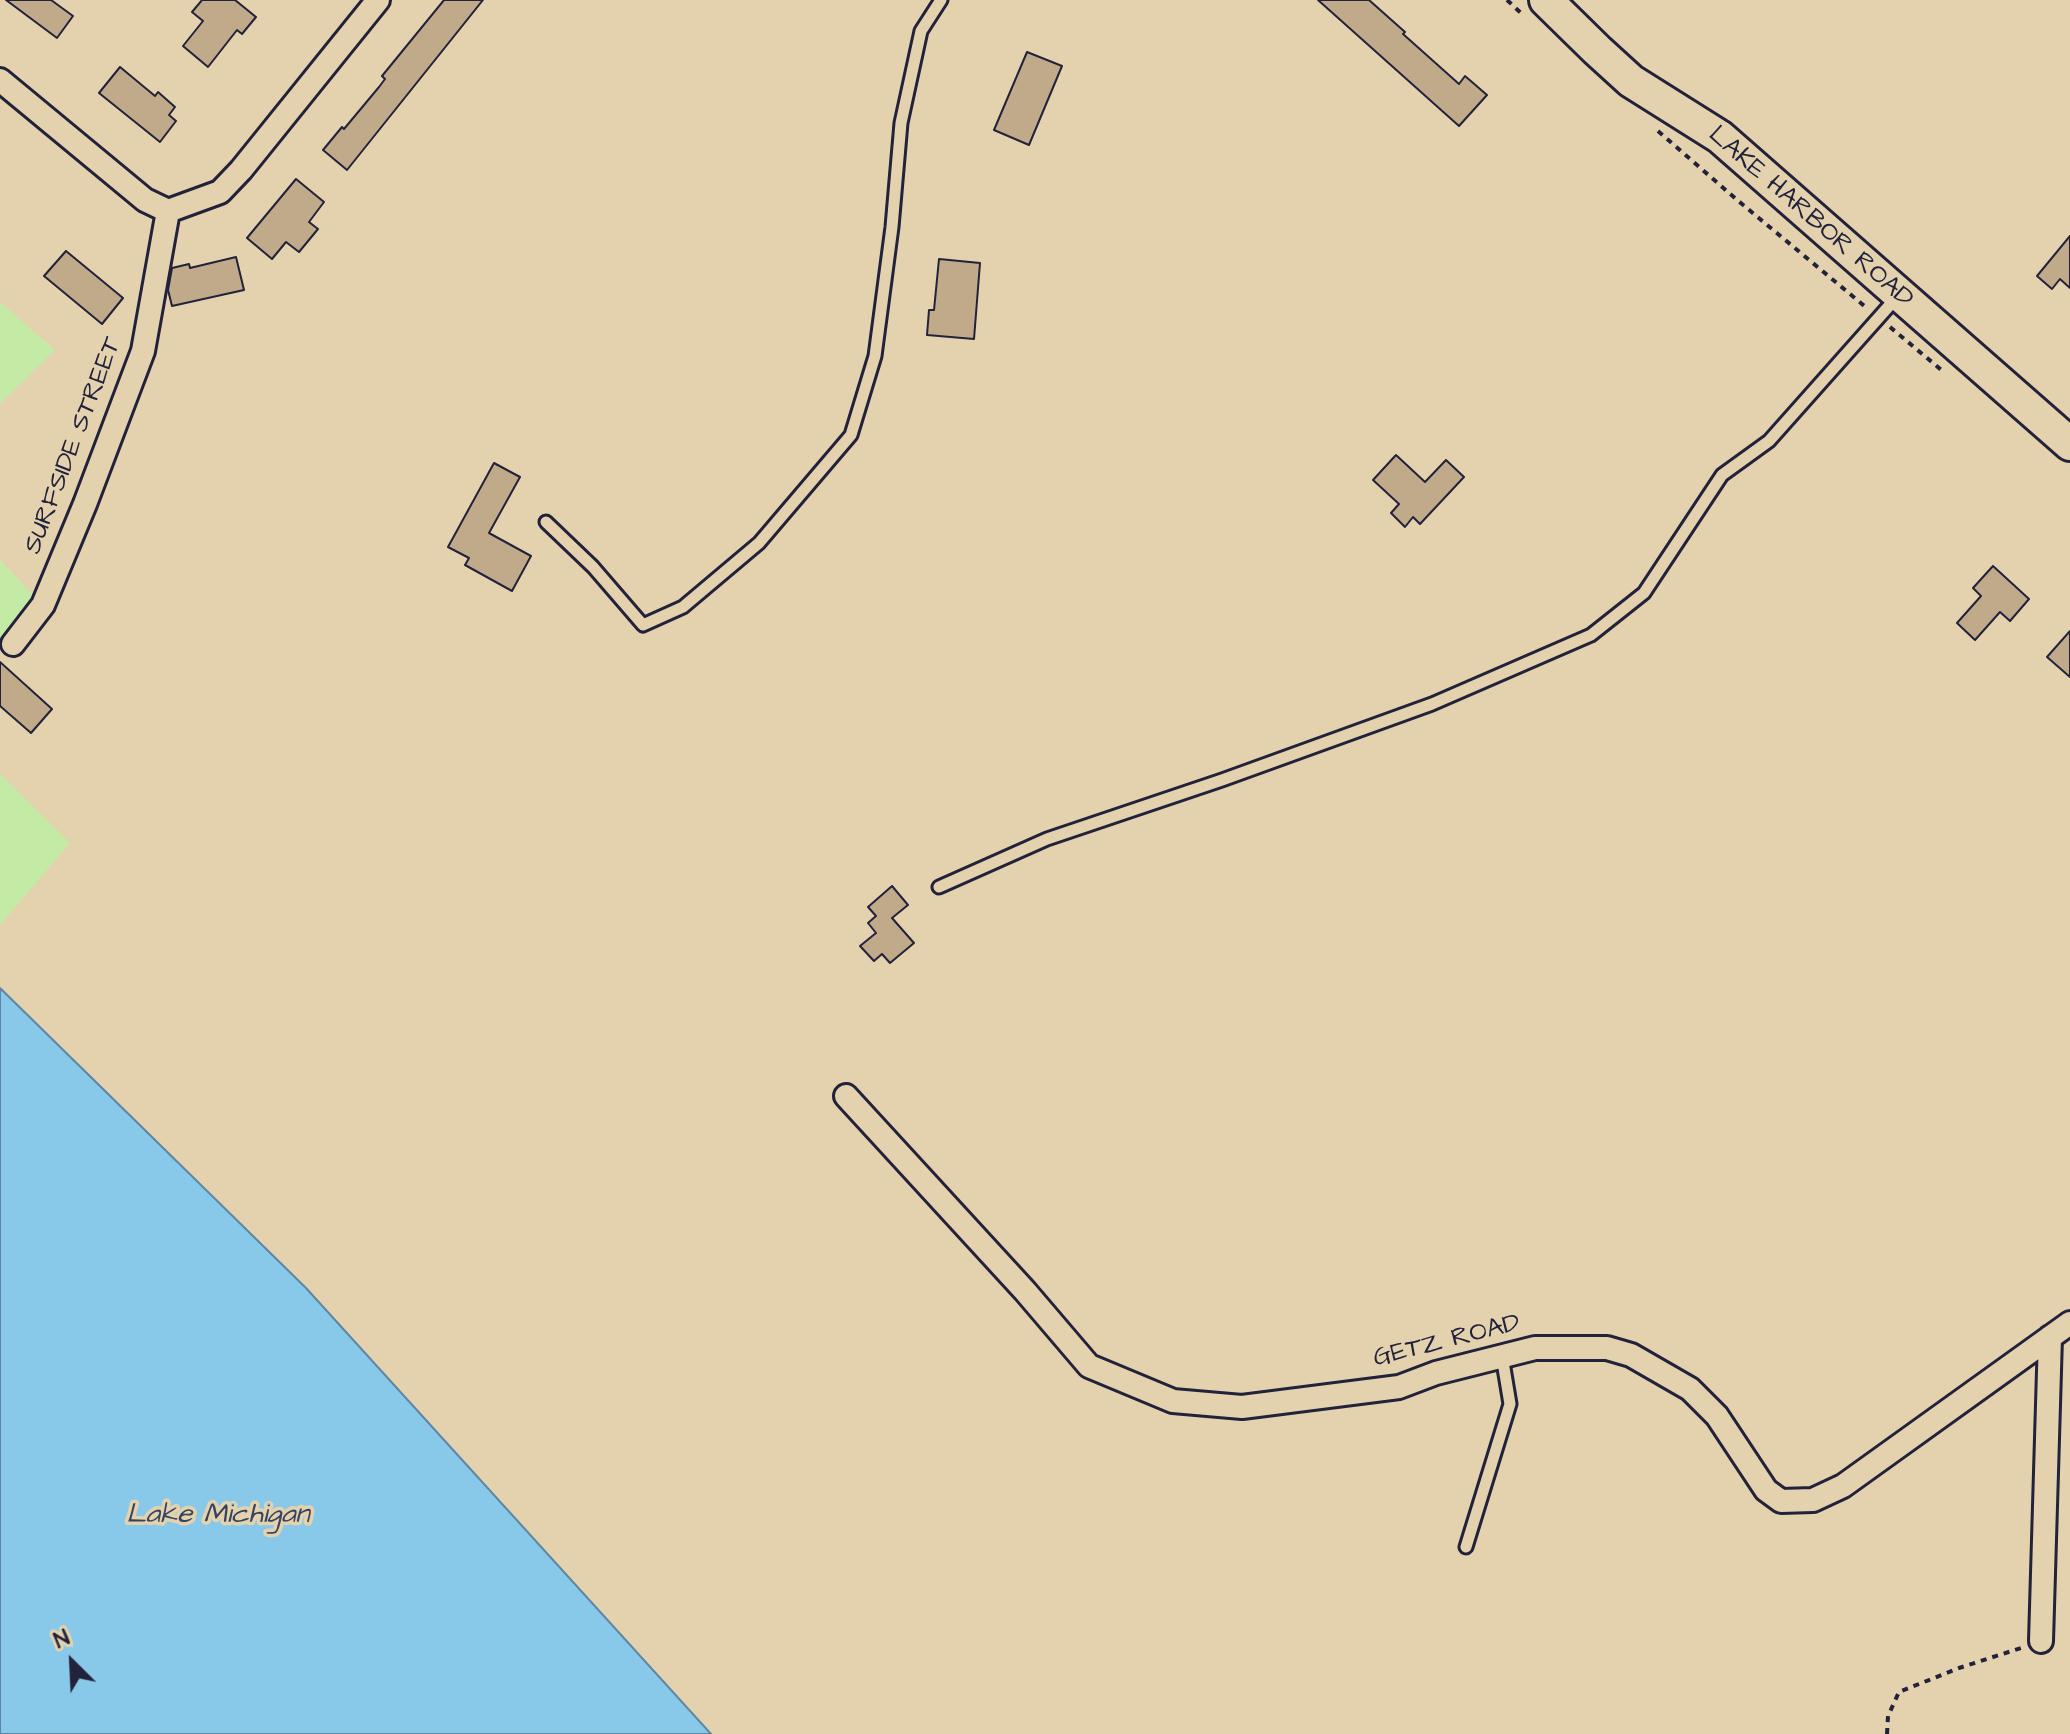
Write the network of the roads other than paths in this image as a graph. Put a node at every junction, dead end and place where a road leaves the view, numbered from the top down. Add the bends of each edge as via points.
1 (378, 0) edge
2 (941, 0) edge
3 (1538, 10) edge
4 (0, 80) edge
5 (168, 211) junction
6 (1889, 306) junction
7 (2070, 444) edge
8 (546, 522) dead end
9 (13, 644) dead end
10 (939, 887) dead end
11 (846, 1096) dead end
12 (2070, 1323) edge
13 (2050, 1337) junction
14 (1502, 1356) junction
15 (1466, 1547) dead end
16 (2041, 1641) road end

1 - 5 street via 220,192
2 - 8 lane via 921,31 901,123 875,356 851,435 759,543 683,607 643,625
3 - 6 street, LAKE HARBOR ROAD via 1597,50 1631,81 1720,137
4 - 5 street via 145,200
5 - 9 street, SURFSIDE STREET via 143,351 43,605
6 - 7 street, LAKE HARBOR ROAD
6 - 10 lane via 1769,441 1722,475 1644,593 1591,635 1432,704 1047,839
11 - 14 street, GETZ ROAD via 1089,1366 1173,1401 1242,1407 1399,1387
12 - 13 street, GETZ ROAD
13 - 14 street, GETZ ROAD via 1843,1486 1813,1500 1781,1501 1766,1490 1717,1416 1690,1389 1631,1355 1607,1348 1535,1348
13 - 16 street
14 - 15 lane via 1510,1404

